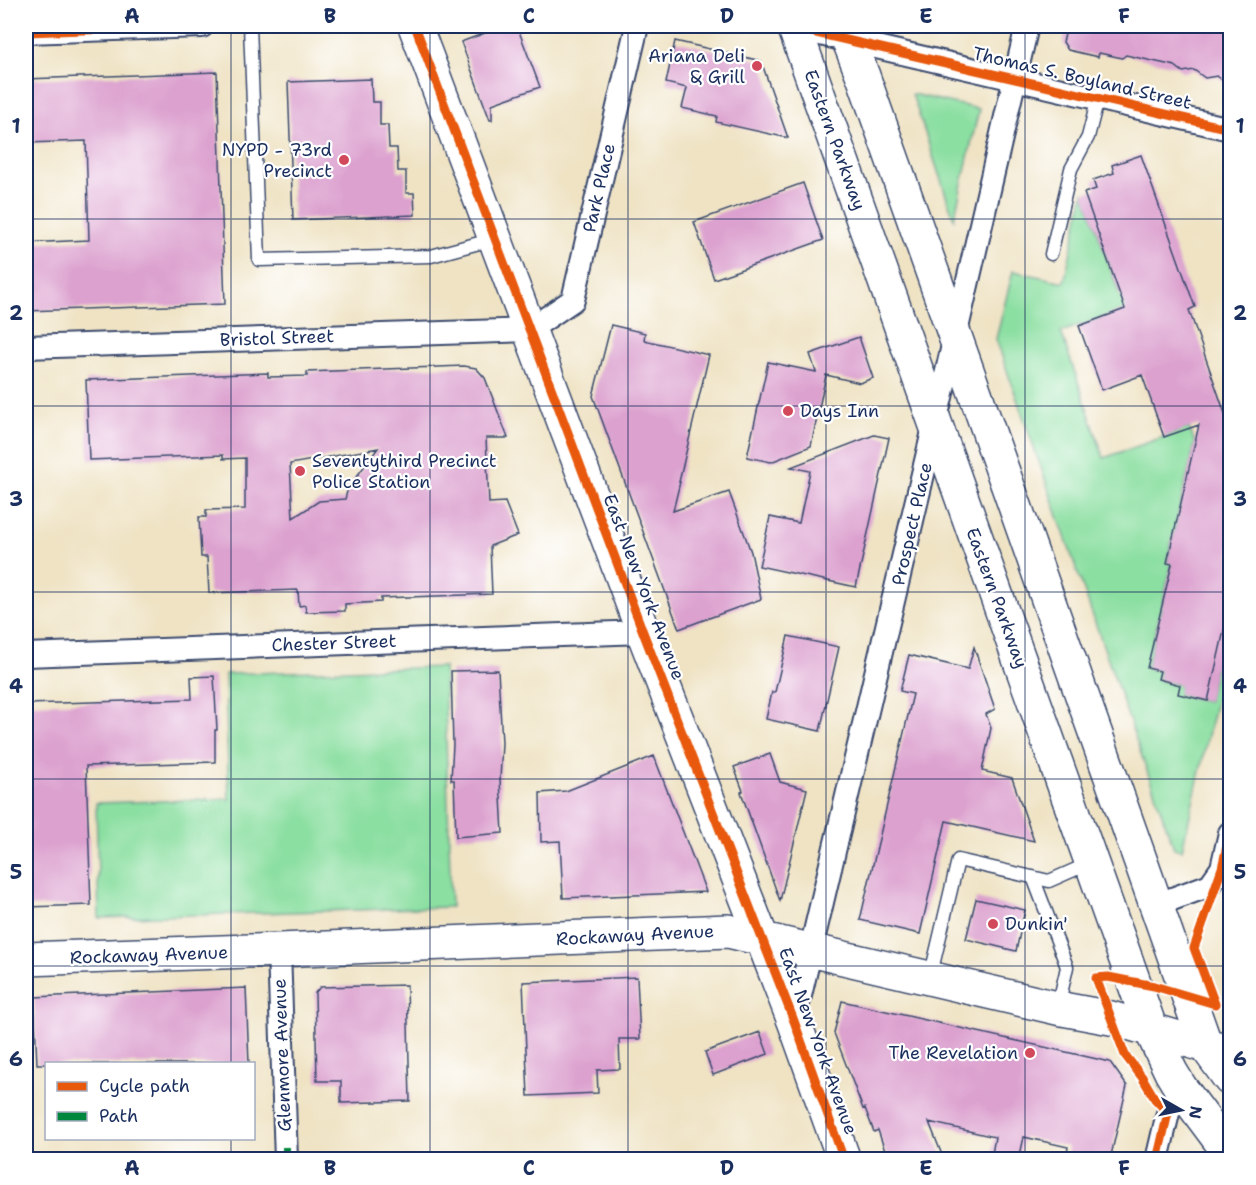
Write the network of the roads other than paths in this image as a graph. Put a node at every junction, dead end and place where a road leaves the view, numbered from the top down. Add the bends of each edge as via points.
1 (155, 26) edge
2 (202, 26) edge
3 (250, 26) edge
4 (415, 26) edge
5 (637, 26) edge
6 (792, 26) edge
7 (1027, 26) edge
8 (26, 32) edge
9 (846, 33) edge
10 (1014, 79) junction
11 (1098, 98) junction
12 (1230, 129) edge
13 (495, 239) junction
14 (1051, 254) dead end
15 (529, 330) junction
16 (955, 337) junction
17 (26, 347) edge
18 (936, 423) junction
19 (643, 632) junction
20 (26, 655) edge
21 (1230, 834) edge
22 (1092, 863) junction
23 (1033, 877) junction
24 (1156, 905) junction
25 (762, 939) junction
26 (279, 950) junction
27 (811, 951) junction
28 (26, 959) edge
29 (930, 978) junction
30 (1057, 1008) junction
31 (794, 1021) junction
32 (1151, 1030) junction
33 (1218, 1048) edge
34 (1230, 1078) edge
35 (1180, 1087) junction
36 (286, 1153) edge
37 (1230, 1154) edge
38 (844, 1160) edge
39 (1157, 1160) edge

1 - 2 street
1 - 8 street
3 - 13 lane via 259,260 431,256
4 - 13 main road, East New York Avenue
5 - 15 street, Park Place via 573,300
6 - 9 street, Thomas S. Boyland Street
6 - 18 main road, Eastern Parkway
7 - 10 street, Prospect Place
9 - 10 street, Thomas S. Boyland Street
9 - 16 main road
10 - 11 street, Thomas S. Boyland Street
10 - 16 street, Prospect Place
11 - 12 street, Thomas S. Boyland Street
11 - 14 lane via 1088,137 1071,169
13 - 15 main road, East New York Avenue
15 - 17 street, Bristol Street
15 - 19 main road, East New York Avenue
16 - 18 street, Prospect Place
16 - 24 main road
18 - 22 main road, Eastern Parkway
18 - 27 street, Prospect Place
19 - 20 street, Chester Street
19 - 25 main road, East New York Avenue
21 - 24 street via 1222,868 1210,885
22 - 23 lane via 1049,880
22 - 32 main road, Eastern Parkway
23 - 29 lane via 958,861
23 - 30 lane via 1067,967
24 - 33 main road
25 - 26 main road, Rockaway Avenue via 728,930
25 - 27 main road, Rockaway Avenue
25 - 31 main road, East New York Avenue
26 - 28 main road, Rockaway Avenue
26 - 36 street, Glenmore Avenue
27 - 29 main road, Rockaway Avenue
27 - 31 street, Prospect Place
29 - 30 main road, Rockaway Avenue
30 - 32 main road, Rockaway Avenue
31 - 38 main road, East New York Avenue
32 - 33 main road, Rockaway Avenue
32 - 35 main road, Eastern Parkway
33 - 34 main road
35 - 37 main road, Eastern Parkway
35 - 39 street via 1168,1113

